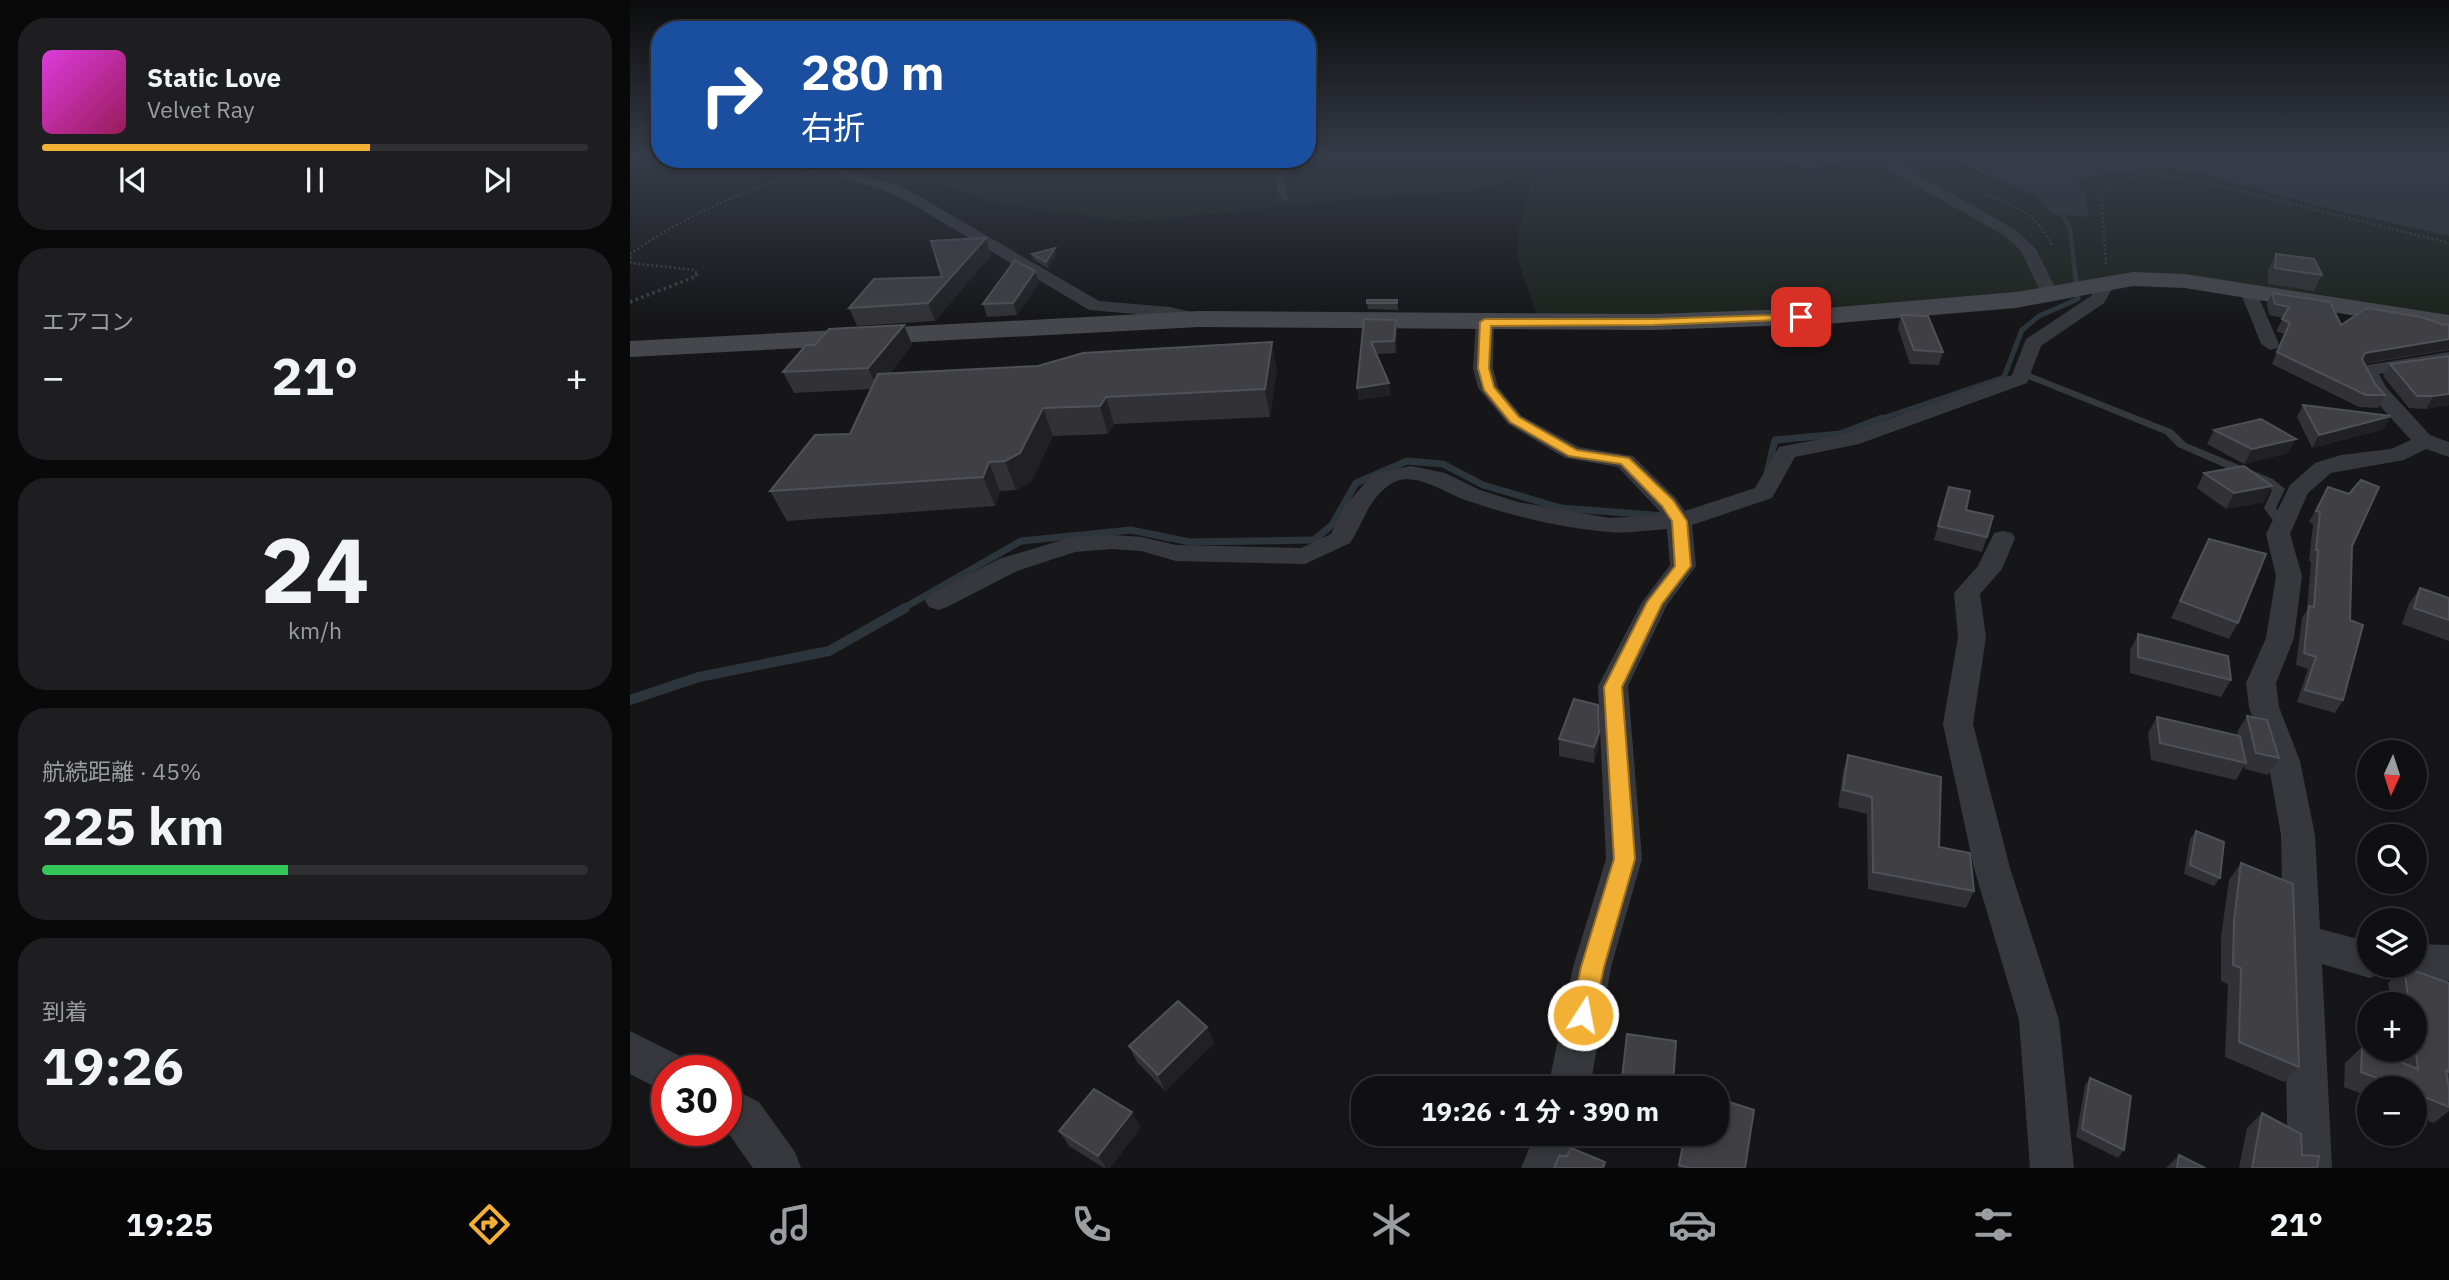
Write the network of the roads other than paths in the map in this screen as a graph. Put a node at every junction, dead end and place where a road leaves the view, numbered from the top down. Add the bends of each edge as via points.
1 (937, 213) edge
2 (1974, 213) edge
3 (2108, 284) junction
4 (2248, 291) junction
5 (2057, 293) junction
6 (1199, 319) junction
7 (1485, 322) junction
8 (2449, 323) edge
9 (2270, 344) dead end
10 (630, 349) edge
11 (2449, 358) edge
12 (2022, 373) junction
13 (2435, 445) edge
14 (1674, 512) junction
15 (2282, 523) junction
16 (2003, 538) dead end
17 (938, 601) dead end
18 (2302, 941) junction
19 (2357, 956) edge
20 (2427, 962) edge
21 (2449, 963) edge
22 (630, 1051) edge
23 (651, 1063) edge
24 (1571, 1076) edge
25 (742, 1116) edge
26 (1551, 1146) edge
27 (779, 1168) edge
28 (1543, 1168) edge
29 (2052, 1168) edge
30 (2310, 1168) edge

1 - 6 street via 1095,306
2 - 5 street via 2028,249
3 - 4 street via 2164,279
3 - 5 street
3 - 12 street via 2098,299 2033,343
4 - 8 street
4 - 9 street
5 - 7 street via 1826,316
6 - 7 street
6 - 10 street
7 - 14 street via 1483,368 1488,387 1515,420 1573,453 1625,461
11 - 13 street via 2368,370 2384,397
12 - 14 street via 2020,379 1852,439 1787,452 1764,494
12 - 15 lane via 2169,432 2182,444 2269,482 2279,489 2270,508
13 - 15 street via 2423,442 2396,455 2323,468 2298,490
14 - 17 street via 1610,525 1514,508 1437,478 1411,473 1381,479 1353,511 1341,538 1305,556 1176,552 1112,542 1072,545 1007,565
14 - 24 street via 1683,566 1655,602 1613,687 1624,859 1592,967
15 - 18 street via 2278,534 2289,576 2280,638 2261,683 2264,707 2284,761 2298,835
16 - 29 street via 1989,569 1967,593 1972,637 1958,724 1992,868 2039,1020
18 - 19 street
18 - 30 street
20 - 21 street
22 - 23 street
25 - 27 street
26 - 28 street

